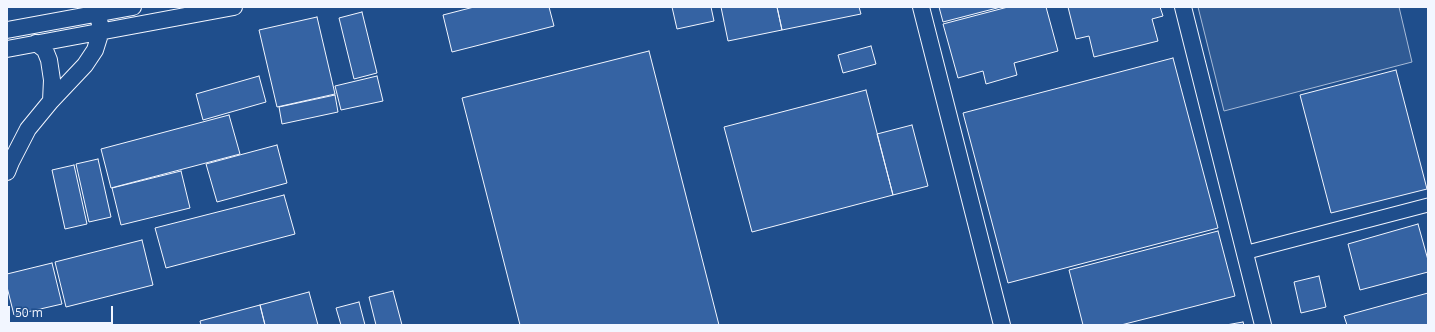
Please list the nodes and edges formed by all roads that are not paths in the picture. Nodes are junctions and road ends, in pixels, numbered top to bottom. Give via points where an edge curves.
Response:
1 (133, 7) edge
2 (234, 7) edge
3 (921, 7) edge
4 (1183, 7) edge
5 (98, 13) junction
6 (7, 30) edge
7 (102, 31) junction
8 (36, 43) junction
9 (7, 49) edge
10 (51, 101) junction
11 (7, 172) edge
12 (1428, 205) edge
13 (1244, 253) junction
14 (1002, 325) edge
15 (1263, 325) edge

1 - 5 street
2 - 7 street
3 - 14 street
4 - 13 street
5 - 6 street
5 - 7 street
7 - 8 street
7 - 10 street via 95,50 85,65
8 - 9 street
8 - 10 street via 45,50 50,60
10 - 11 street via 28,130
12 - 13 street
13 - 15 street

